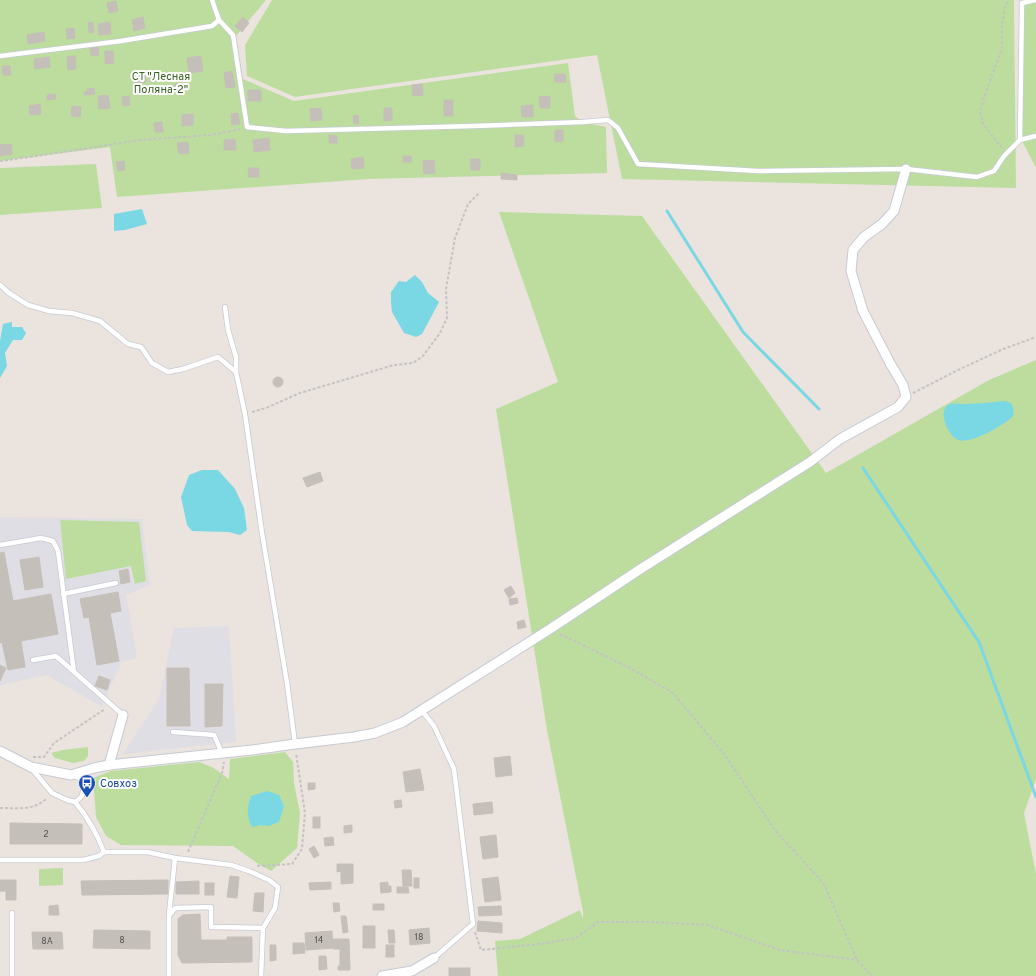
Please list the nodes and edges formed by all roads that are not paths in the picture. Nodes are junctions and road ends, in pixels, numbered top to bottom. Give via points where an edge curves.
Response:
1 (212, 0) edge
2 (1036, 0) edge
3 (220, 20) junction
4 (0, 56) edge
5 (1036, 136) edge
6 (1020, 140) junction
7 (906, 170) junction
8 (0, 285) edge
9 (225, 307) dead end
10 (236, 372) junction
11 (0, 545) edge
12 (116, 583) dead end
13 (63, 594) junction
14 (32, 660) dead end
15 (74, 672) junction
16 (422, 711) junction
17 (123, 715) joint
18 (173, 732) dead end
19 (295, 744) junction
20 (0, 751) edge
21 (224, 753) junction
22 (28, 765) junction
23 (109, 765) junction
24 (71, 775) junction
25 (75, 802) junction
26 (104, 852) junction
27 (176, 858) junction
28 (0, 860) edge
29 (12, 913) dead end
30 (169, 916) junction
31 (263, 928) junction
32 (434, 958) joint
33 (12, 976) edge
34 (169, 976) edge
35 (261, 976) edge
36 (387, 976) edge

1 - 3 lane
2 - 6 lane via 1022,3
3 - 4 lane via 212,26
3 - 7 lane via 233,35 247,128 310,131 608,120 618,128 638,164 758,171
5 - 6 lane
6 - 7 lane via 994,171 977,177
7 - 16 street via 894,211 864,237 854,250 851,271 863,310 903,385 906,397 898,407 840,439 810,462
8 - 10 lane via 28,304 100,321 128,344 141,347 152,363 168,372 218,357
9 - 10 lane via 228,330 236,357
10 - 19 lane via 288,683
11 - 13 lane via 41,538 53,541 58,551
12 - 13 lane
13 - 15 lane
14 - 15 lane via 56,656
15 - 17 lane
16 - 19 street via 375,733
16 - 32 lane via 434,726 454,769 473,924
17 - 23 street
18 - 21 lane via 214,734
19 - 21 street
20 - 22 street
21 - 23 street
22 - 24 street
22 - 25 lane via 52,793
23 - 24 street
24 - 25 lane via 83,780 84,786 82,796
25 - 26 lane via 82,810
26 - 27 lane via 147,852
26 - 28 lane via 84,860
27 - 30 lane
27 - 31 lane via 231,865 278,886 275,908
29 - 33 lane
30 - 31 lane via 174,908 211,907 211,927
30 - 34 lane
31 - 35 lane
32 - 36 street via 412,972

